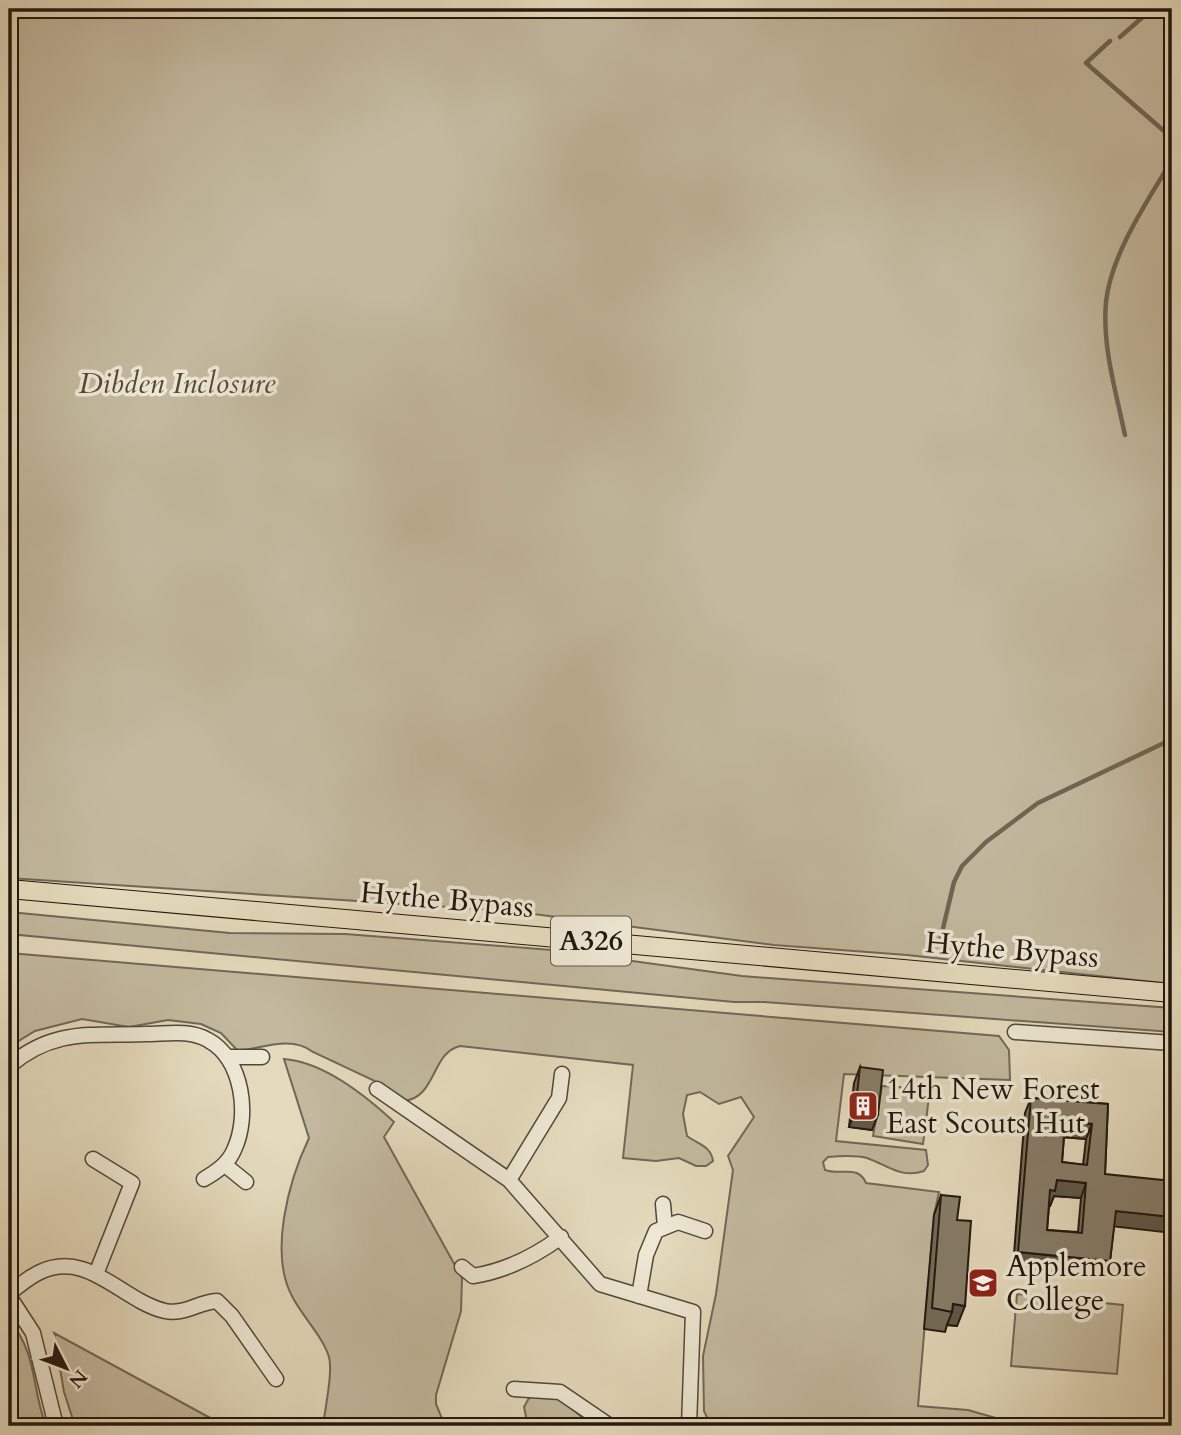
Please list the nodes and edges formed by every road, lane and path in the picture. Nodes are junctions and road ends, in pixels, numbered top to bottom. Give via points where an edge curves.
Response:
1 (9, 889) edge
2 (1172, 993) edge
3 (1015, 1032) dead end
4 (1172, 1042) edge
5 (229, 1057) junction
6 (261, 1057) dead end
7 (9, 1066) edge
8 (562, 1074) dead end
9 (377, 1089) dead end
10 (93, 1158) dead end
11 (225, 1165) junction
12 (204, 1179) dead end
13 (509, 1180) junction
14 (246, 1182) dead end
15 (663, 1204) dead end
16 (665, 1227) junction
17 (705, 1231) dead end
18 (561, 1237) junction
19 (462, 1267) dead end
20 (96, 1274) junction
21 (9, 1295) edge
22 (639, 1296) junction
23 (276, 1379) dead end
24 (513, 1389) dead end
25 (56, 1426) edge
26 (610, 1426) edge
27 (690, 1426) edge

1 - 2 main road, Hythe Bypass / A326
3 - 4 street
5 - 6 street
5 - 7 street via 197,1034 100,1032 39,1045
5 - 11 street via 239,1088 241,1124 234,1152
8 - 13 street via 559,1098
9 - 13 street
10 - 20 street via 134,1178
11 - 12 street
11 - 14 street
13 - 18 street
15 - 16 street
16 - 17 street via 678,1222
16 - 22 street via 656,1231 646,1255
18 - 19 street via 488,1274 473,1276
18 - 22 street via 600,1284
20 - 21 street via 71,1267 47,1269
20 - 23 street via 163,1310 182,1312 217,1301
21 - 25 street via 33,1333
22 - 27 street via 693,1312
24 - 26 street via 561,1392

